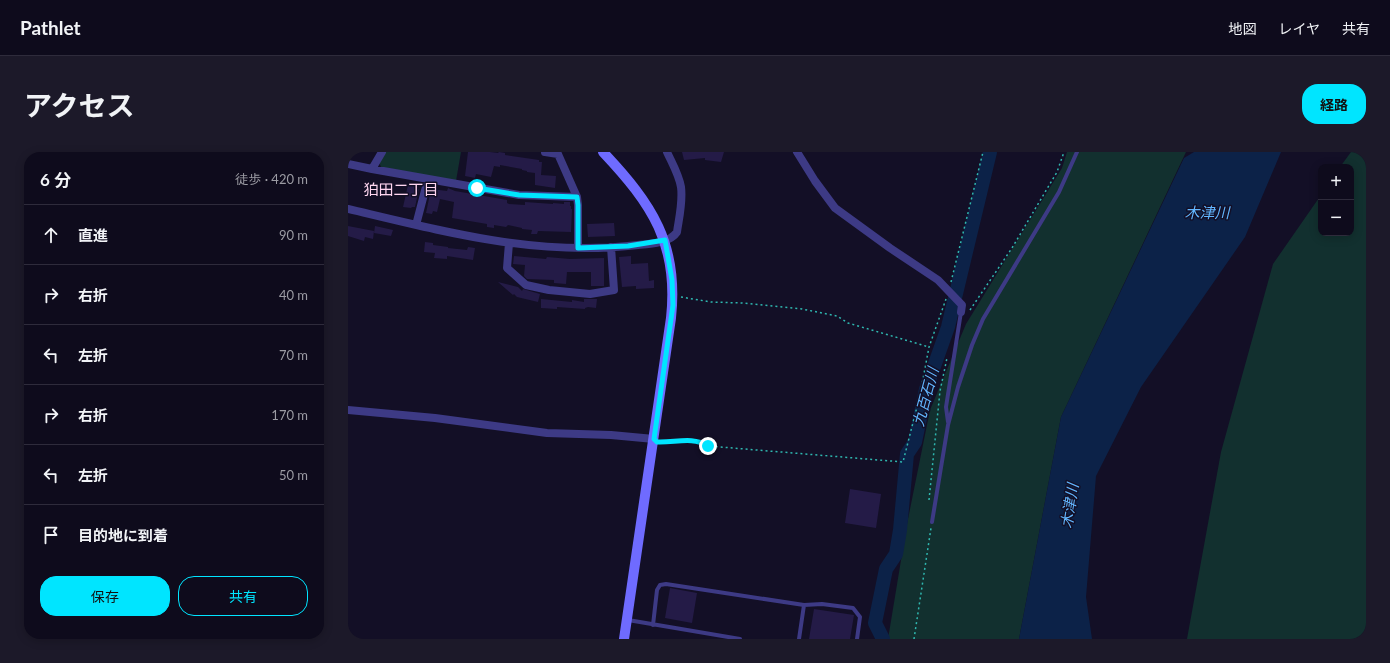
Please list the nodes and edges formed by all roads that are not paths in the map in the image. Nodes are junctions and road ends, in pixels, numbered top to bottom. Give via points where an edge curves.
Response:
1 (382, 152) edge
2 (545, 152) edge
3 (604, 152) edge
4 (667, 152) edge
5 (797, 152) edge
6 (1077, 152) edge
7 (348, 164) edge
8 (372, 169) junction
9 (428, 179) junction
10 (577, 197) junction
11 (348, 209) edge
12 (416, 225) junction
13 (665, 240) junction
14 (509, 243) junction
15 (611, 247) junction
16 (578, 248) junction
17 (962, 308) joint
18 (348, 410) edge
19 (948, 425) junction
20 (654, 439) junction
21 (932, 522) dead end
22 (804, 605) junction
23 (627, 620) junction
24 (653, 625) junction
25 (698, 633) junction
26 (624, 639) edge
27 (697, 639) edge
28 (740, 639) edge
29 (799, 639) edge
30 (857, 639) edge

1 - 8 street
2 - 10 street via 558,154
3 - 13 street via 638,191 651,210
4 - 13 street via 682,194 677,232
5 - 17 street via 836,208 938,280
6 - 19 lane via 1059,192 983,319 958,387
7 - 8 street
8 - 9 street
9 - 10 street via 519,195
9 - 12 street
10 - 16 street
11 - 12 street
12 - 14 street
13 - 15 street
13 - 20 street via 673,296
14 - 15 street via 507,268 526,285 590,294 614,290
14 - 16 street
15 - 16 street
17 - 19 lane via 946,407
18 - 20 street via 547,432
19 - 21 lane
20 - 23 street
22 - 24 lane via 666,584 660,585 657,590
22 - 29 lane
22 - 30 lane via 822,604 853,608 860,617
23 - 24 lane
23 - 26 street
24 - 25 lane
25 - 27 lane
25 - 28 lane

